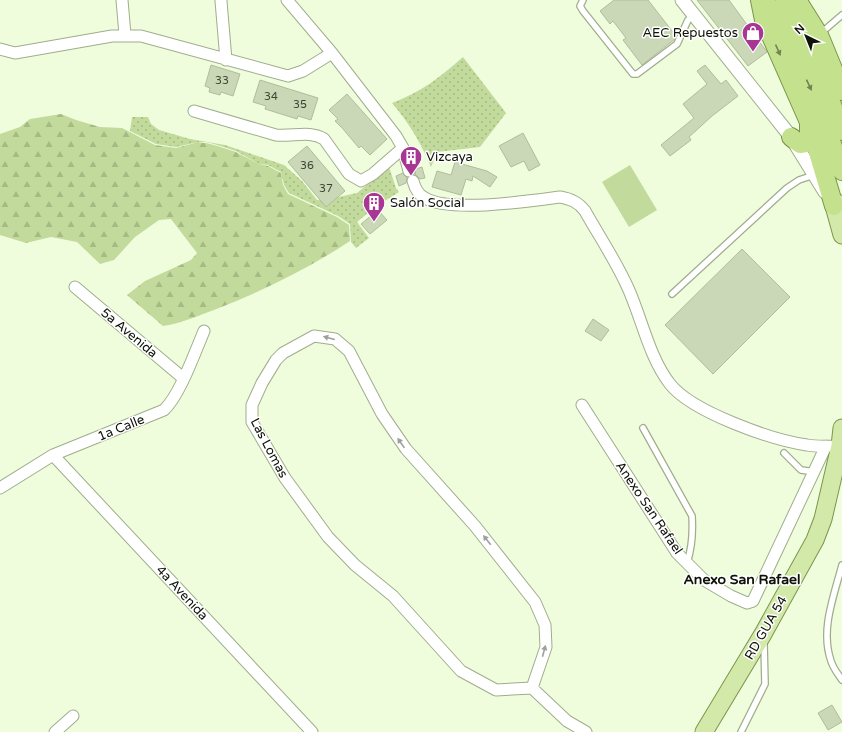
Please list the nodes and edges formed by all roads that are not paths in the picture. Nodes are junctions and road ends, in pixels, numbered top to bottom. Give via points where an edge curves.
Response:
1 (122, 0) edge
2 (287, 0) edge
3 (583, 0) edge
4 (682, 0) edge
5 (754, 0) edge
6 (760, 0) edge
7 (767, 0) edge
8 (785, 0) edge
9 (797, 0) edge
10 (221, 1) dead end
11 (842, 15) edge
12 (694, 16) junction
13 (764, 20) junction
14 (125, 35) junction
15 (819, 35) junction
16 (0, 49) edge
17 (332, 53) junction
18 (226, 60) junction
19 (840, 79) edge
20 (194, 111) dead end
21 (809, 122) junction
22 (842, 131) edge
23 (791, 137) junction
24 (403, 148) junction
25 (842, 171) edge
26 (814, 175) junction
27 (838, 205) edge
28 (842, 235) edge
29 (75, 287) dead end
30 (672, 294) dead end
31 (204, 331) dead end
32 (183, 378) junction
33 (582, 405) dead end
34 (643, 428) dead end
35 (842, 428) edge
36 (833, 446) junction
37 (784, 453) dead end
38 (53, 455) junction
39 (815, 472) junction
40 (0, 488) edge
41 (687, 564) junction
42 (842, 565) edge
43 (763, 634) junction
44 (842, 680) edge
45 (532, 688) junction
46 (73, 716) dead end
47 (55, 732) edge
48 (312, 732) edge
49 (586, 732) edge
50 (704, 732) edge
51 (741, 732) edge

1 - 14 street
2 - 17 street
3 - 12 lane via 580,6 583,12 633,74 637,74 677,44 688,20
4 - 12 street
5 - 13 highway
6 - 13 highway
7 -> 25 highway via 817,104
8 - 22 highway via 819,71
9 - 15 highway
10 - 18 street
11 - 15 lane
12 - 23 street
13 -> 21 highway
14 - 16 street via 46,46 29,52 15,53
14 - 18 street via 154,38
15 - 19 highway
17 - 18 street via 303,72 288,76
17 - 24 street
20 - 24 street via 276,135 320,136 349,174 361,181
21 - 23 highway via 809,137 806,143 800,144
21 - 27 highway
23 - 26 street
24 - 36 street via 411,176 421,196 431,201 445,204 492,204 569,198 576,202 585,211 624,278 654,354 674,388 686,400 744,426 795,443
26 - 27 street
26 - 30 lane via 786,188
27 - 28 main road
29 - 32 street, 5a Avenida
31 - 32 street, 1a Calle
32 - 38 street, 1a Calle via 164,410
33 - 41 street, Anexo San Rafael via 677,553
34 - 41 lane via 692,516 692,540
35 - 36 main road, RD GUA 54
36 - 39 street
36 - 43 main road, RD GUA 54 via 820,526
37 - 39 lane via 801,470
38 - 40 street, 1a Calle
38 - 48 street, 4a Avenida
39 - 41 street, Anexo San Rafael via 753,601 747,604 731,596 704,580
42 - 44 lane via 828,621 826,644 831,663
43 - 50 main road, RD GUA 54
43 - 51 lane via 765,684
45 -> 45 street, Las Lomas via 546,647 545,625 534,602 476,526 406,449 382,414 349,351 335,339 314,336 283,353 262,383 252,405 252,422 285,478 328,537 355,565 393,596 461,671 496,690
45 - 49 street via 567,721
46 - 47 street

